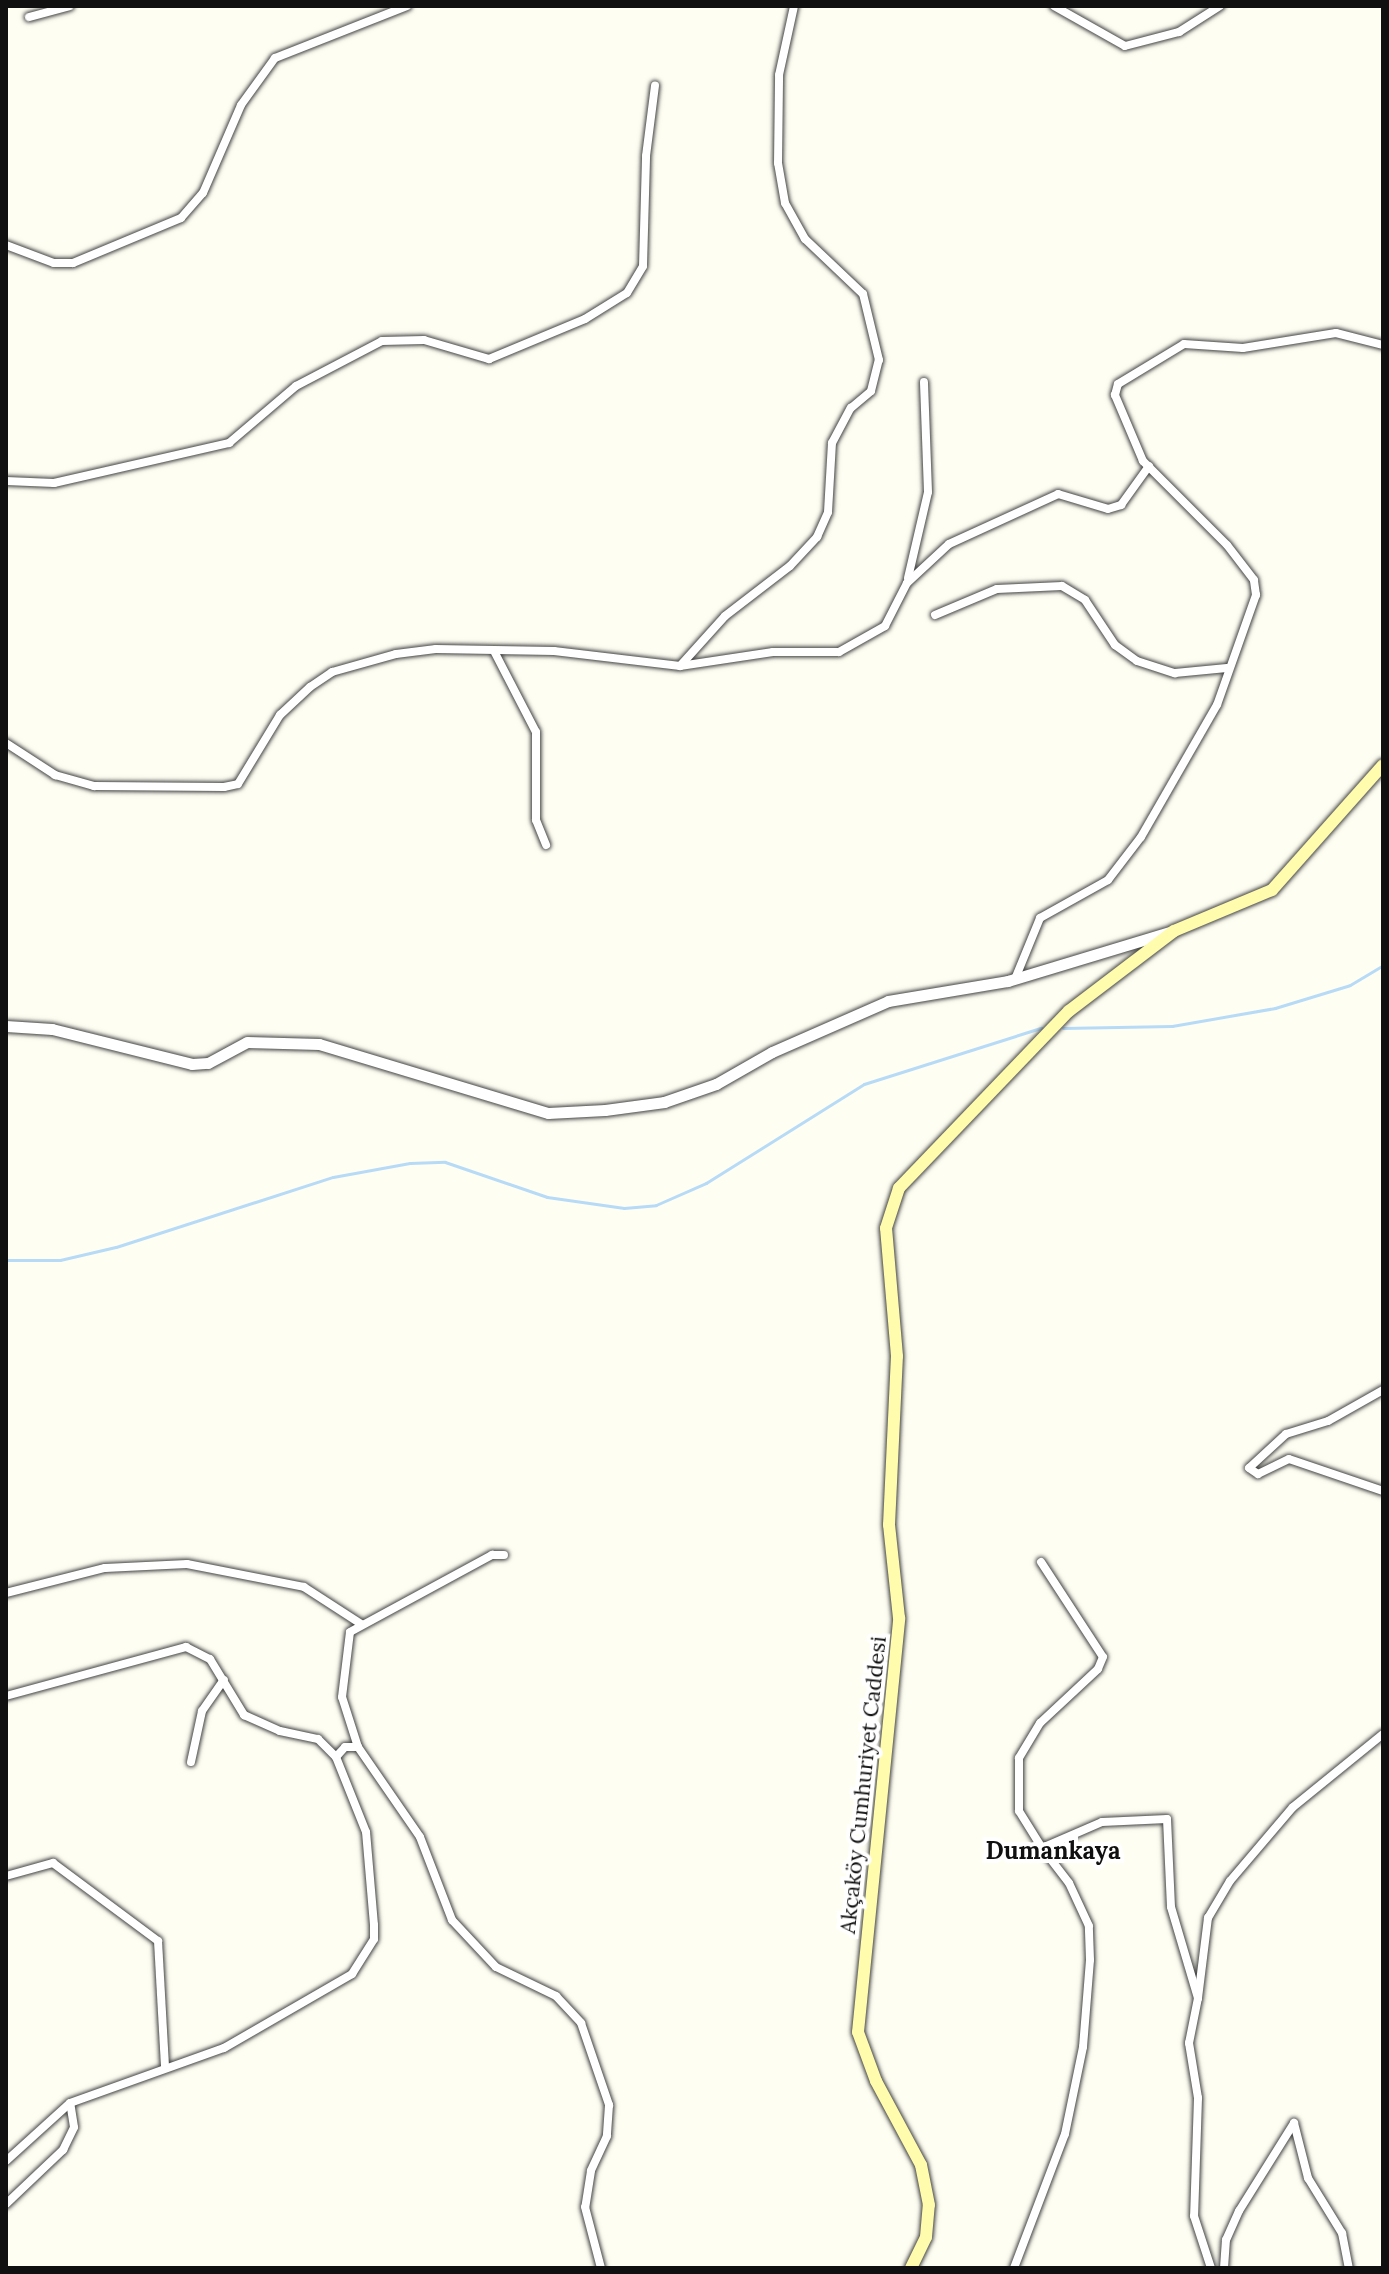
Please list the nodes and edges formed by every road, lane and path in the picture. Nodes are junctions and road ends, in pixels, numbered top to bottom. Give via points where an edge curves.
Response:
1 (70, 6) edge
2 (407, 6) edge
3 (794, 6) edge
4 (1054, 6) edge
5 (1220, 6) edge
6 (29, 17) dead end
7 (655, 86) dead end
8 (6, 245) edge
9 (1383, 345) edge
10 (924, 382) dead end
11 (1149, 466) junction
12 (6, 481) edge
13 (907, 583) junction
14 (935, 615) dead end
15 (494, 651) junction
16 (680, 666) junction
17 (1227, 668) junction
18 (6, 743) edge
19 (1383, 765) edge
20 (546, 845) dead end
21 (1174, 931) junction
22 (1015, 979) junction
23 (6, 1026) edge
24 (1383, 1390) edge
25 (1383, 1491) edge
26 (504, 1555) dead end
27 (1041, 1562) dead end
28 (6, 1593) edge
29 (361, 1624) junction
30 (224, 1680) junction
31 (6, 1696) edge
32 (1383, 1734) edge
33 (358, 1747) junction
34 (336, 1757) junction
35 (191, 1762) dead end
36 (1042, 1848) junction
37 (6, 1876) edge
38 (1198, 1998) junction
39 (165, 2067) junction
40 (70, 2103) junction
41 (6, 2161) edge
42 (6, 2204) edge
43 (601, 2268) edge
44 (911, 2268) edge
45 (1014, 2268) edge
46 (1211, 2268) edge
47 (1224, 2268) edge
48 (1349, 2268) edge

1 - 6 street
2 - 8 street via 275,58 241,105 203,193 181,218 73,263 54,263
3 - 16 street via 779,75 778,163 785,203 805,239 863,294 879,360 871,391 851,408 832,443 828,512 817,537 790,566 725,616
4 - 5 street via 1125,46 1179,32
7 - 12 street via 641,273 627,293 574,327 489,359 424,340 382,341 296,386 229,443 54,483
9 - 11 street via 1336,333 1243,348 1184,344 1118,384 1115,395 1125,422
10 - 13 street via 928,492
11 - 13 street via 1121,505 1108,509 1058,494 1033,502 949,544
11 - 17 street via 1254,580 1256,595
13 - 16 street via 885,626 852,648
14 - 17 street via 997,589 1062,586 1085,600 1115,645 1137,661 1175,673
15 - 16 street
15 - 18 street via 423,650 332,672 280,715 238,784 94,786 55,775
15 - 20 street via 536,732 536,820
17 - 22 street via 1217,705 1126,862 1108,880 1040,918
19 - 21 main road, Akçaköy Cumhuriyet Caddesi via 1272,890
21 - 22 street
21 - 44 main road, Akçaköy Cumhuriyet Caddesi via 1069,1011 957,1125 899,1188 886,1228 897,1356 889,1525 899,1618 858,2032 876,2081 921,2165 928,2216
22 - 23 street via 888,1001 772,1052 716,1084 664,1102 562,1112 319,1044 247,1042 208,1063 192,1064 52,1029
24 - 25 street via 1328,1421 1286,1434 1249,1468 1258,1474 1289,1459
26 - 29 street via 492,1555
27 - 36 street via 1103,1657 1040,1723 1019,1758 1019,1811
28 - 29 street via 105,1568 187,1564 304,1587
29 - 33 street via 346,1644 342,1697
30 - 31 street via 199,1651 173,1648
30 - 34 street via 255,1722 318,1739
30 - 35 street via 202,1711
32 - 38 street via 1293,1807 1230,1881 1208,1918
33 - 34 street via 345,1747
33 - 43 street via 420,1837 452,1920 496,1967 556,1996 581,2023 609,2105 607,2136 591,2171 585,2207
34 - 39 street via 366,1832 374,1939 352,1974 330,1991 224,2048
36 - 38 street via 1102,1822 1167,1819 1171,1907
36 - 45 street via 1069,1883 1089,1926 1090,1960 1083,2047 1065,2134
37 - 39 street via 53,1863 158,1941
38 - 46 street via 1189,2043 1198,2098 1194,2216
39 - 40 street
40 - 41 street
40 - 42 street via 74,2127 63,2150
47 - 48 street via 1226,2240 1239,2211 1294,2123 1308,2178 1342,2233

